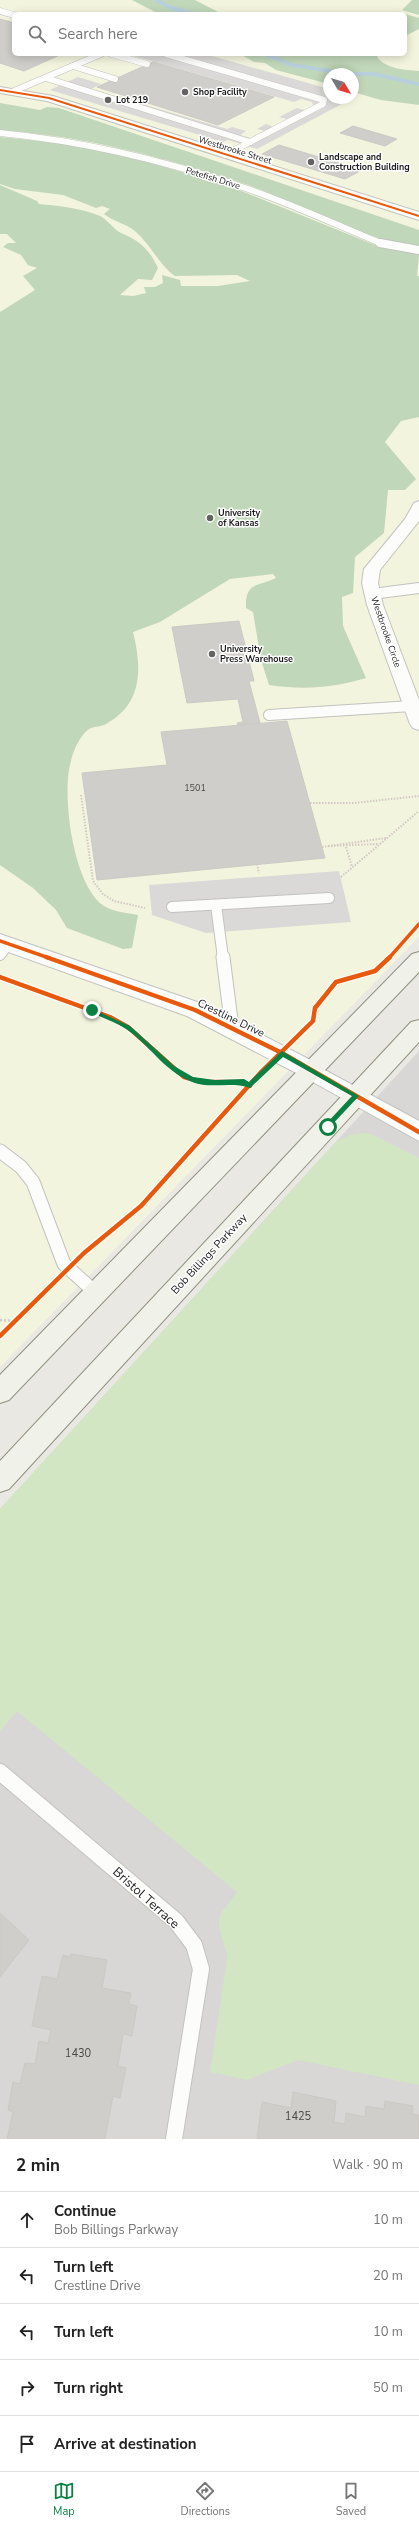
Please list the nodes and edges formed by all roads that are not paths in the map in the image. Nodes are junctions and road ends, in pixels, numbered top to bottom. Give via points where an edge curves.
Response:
1 (0, 11) edge
2 (12, 14) edge
3 (97, 56) edge
4 (118, 56) edge
5 (173, 56) edge
6 (147, 64) dead end
7 (73, 66) junction
8 (46, 78) junction
9 (114, 79) dead end
10 (0, 90) edge
11 (14, 91) junction
12 (0, 133) edge
13 (250, 142) junction
14 (225, 155) junction
15 (419, 216) edge
16 (419, 250) edge
17 (419, 506) edge
18 (419, 588) edge
19 (372, 594) junction
20 (412, 706) junction
21 (269, 715) dead end
22 (419, 724) edge
23 (329, 898) dead end
24 (216, 905) junction
25 (172, 907) dead end
26 (3, 947) edge
27 (419, 958) edge
28 (232, 1028) junction
29 (419, 1028) edge
30 (310, 1070) junction
31 (356, 1096) junction
32 (419, 1132) edge
33 (0, 1151) edge
34 (96, 1293) junction
35 (0, 1392) edge
36 (0, 1480) edge
37 (0, 1772) edge
38 (174, 2139) edge

1 - 2 lane
3 - 7 lane
4 - 6 lane
5 - 13 lane via 324,100 323,104
7 - 8 lane
7 - 9 lane
8 - 11 lane
8 - 13 lane
10 - 11 street, Westbrooke Street
11 - 14 street, Westbrooke Street via 49,98
12 - 16 lane, Petefish Drive via 59,139 141,156 243,187 386,245
13 - 14 lane
14 - 15 street, Westbrooke Street
17 - 19 street, Westbrooke Circle via 412,520 372,569
18 - 19 lane
19 - 20 street, Westbrooke Circle
20 - 21 lane
20 - 22 street, Westbrooke Circle
23 - 24 lane
24 - 25 lane
24 - 28 lane
26 - 28 street, Crestline Drive via 195,1010
27 - 30 main road
28 - 30 street, Crestline Drive
29 - 31 main road, Bob Billings Parkway
30 - 31 street, Crestline Drive
30 - 34 main road
31 - 32 street, Crestline Drive
31 - 36 main road, Bob Billings Parkway
33 - 34 lane via 21,1167 33,1182 64,1264
34 - 35 main road
37 - 38 lane, Bristol Terrace via 176,1921 194,1945 201,1969

